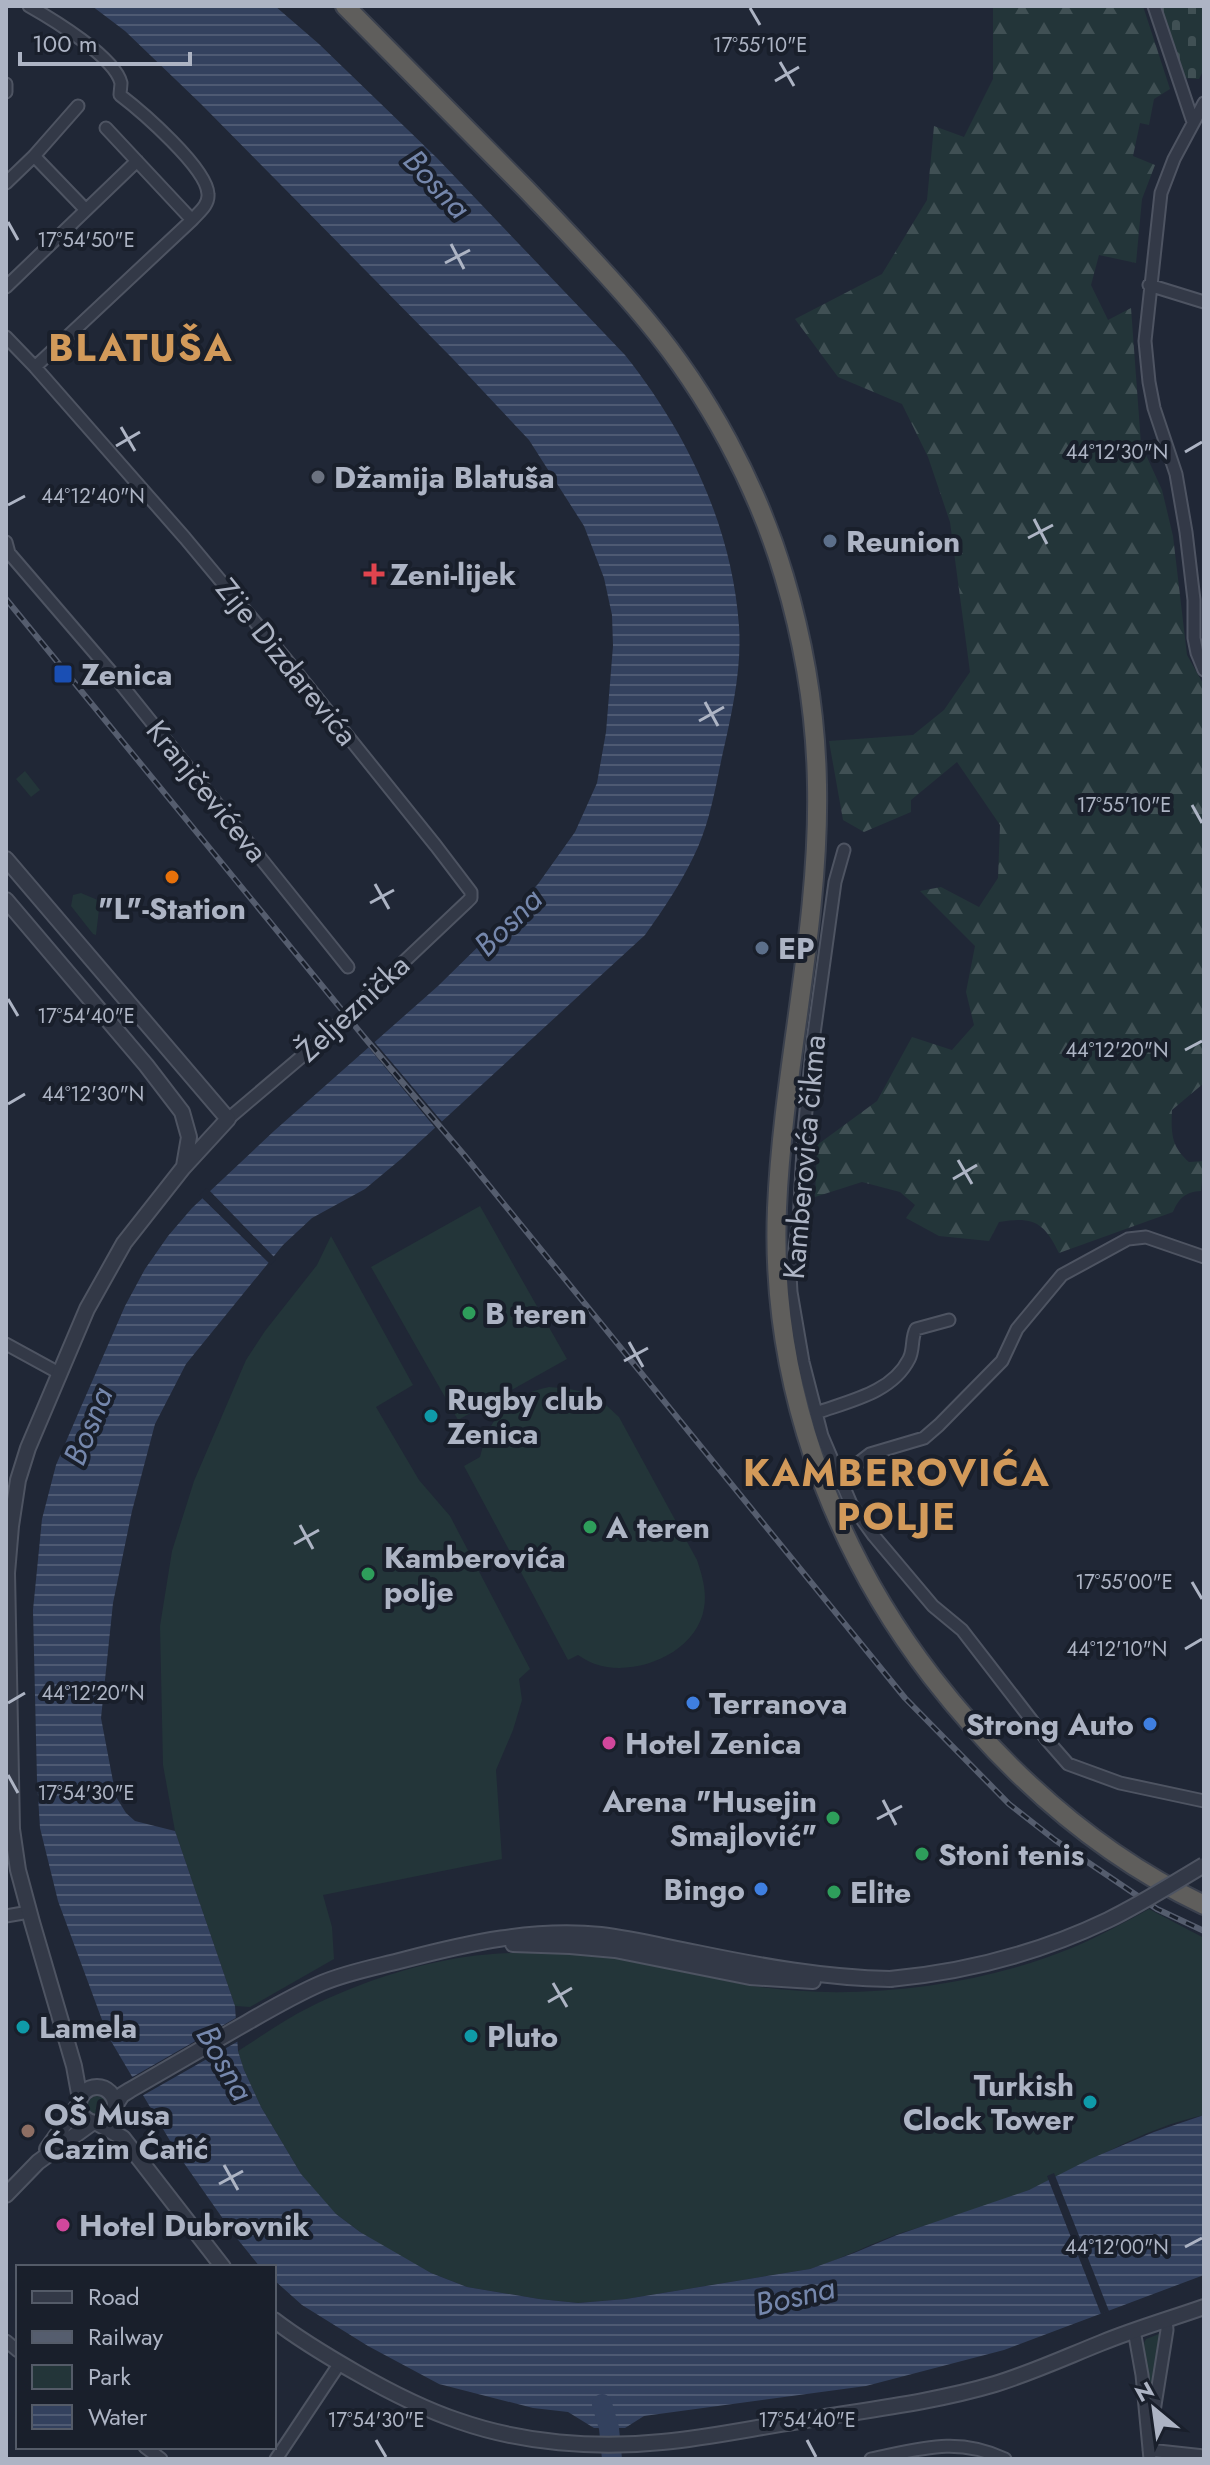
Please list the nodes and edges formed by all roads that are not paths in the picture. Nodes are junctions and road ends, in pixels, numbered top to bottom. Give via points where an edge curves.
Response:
1 (29, 6) edge
2 (345, 6) edge
3 (1154, 6) edge
4 (6, 84) edge
5 (6, 92) edge
6 (1204, 103) edge
7 (78, 106) dead end
8 (1193, 122) junction
9 (106, 128) dead end
10 (34, 156) junction
11 (137, 161) junction
12 (6, 183) edge
13 (86, 210) junction
14 (192, 220) junction
15 (1149, 285) junction
16 (6, 287) edge
17 (1204, 302) edge
18 (6, 337) edge
19 (35, 367) junction
20 (6, 542) edge
21 (1204, 670) edge
22 (844, 850) dead end
23 (6, 859) edge
24 (471, 892) joint
25 (6, 900) edge
26 (348, 967) dead end
27 (182, 1112) junction
28 (223, 1124) junction
29 (183, 1168) junction
30 (1204, 1257) edge
31 (949, 1320) dead end
32 (6, 1344) edge
33 (59, 1373) junction
34 (816, 1413) junction
35 (840, 1477) junction
36 (1204, 1801) edge
37 (1204, 1865) edge
38 (1204, 1905) edge
39 (29, 1912) junction
40 (6, 1916) edge
41 (70, 2048) junction
42 (110, 2099) junction
43 (79, 2102) junction
44 (95, 2123) junction
45 (38, 2162) junction
46 (143, 2162) junction
47 (6, 2195) edge
48 (221, 2265) edge
49 (1204, 2307) edge
50 (1166, 2319) junction
51 (276, 2322) edge
52 (1134, 2330) junction
53 (340, 2363) junction
54 (1149, 2450) edge
55 (1204, 2456) edge
56 (282, 2457) edge
57 (871, 2459) edge
58 (1005, 2459) edge

1 - 14 street via 102,58 121,84 120,95 195,166 209,197
2 - 38 highway via 650,324 727,440 783,573 803,651 817,788 811,906 788,1074 776,1236 798,1406 835,1516 903,1638 995,1751 1094,1839
3 - 8 street
4 - 5 street
6 - 8 street
7 - 10 street
8 - 15 street via 1161,193
9 - 11 street
10 - 12 street
10 - 13 street
11 - 13 street
11 - 14 street
13 - 16 street
14 - 19 street
15 - 17 street
15 - 21 street via 1149,382 1176,474 1194,600 1194,638
18 - 19 street
19 - 24 street, Zije Dizdarevića via 285,658
20 - 26 street, Kranjčevićeva via 9,553
22 - 34 street, Kamberovića čikma via 813,1041 790,1275
23 - 28 street
24 - 28 street, Željeznička via 467,902 320,1041
25 - 27 street
27 - 28 street via 204,1130
27 - 29 street via 189,1137
28 - 29 street
29 - 33 street via 124,1243
30 - 35 street via 1146,1237 1128,1239 1062,1275 1017,1329 1002,1361 932,1432 870,1454
31 - 34 street via 916,1329 911,1357 883,1388
32 - 33 street
33 - 39 street via 18,1480 7,1573 12,1829
34 - 35 street, Kamberovića čikma
35 - 36 street, Kamberovića čikma via 874,1536 933,1606 962,1630 1068,1764 1120,1783
37 - 42 street, bridge via 1110,1919 1037,1949 954,1972 890,1979 810,1973 586,1934 519,1936 469,1945 353,1972 298,1995
39 - 40 street
39 - 41 street
41 - 42 street
41 - 43 street
42 - 43 street via 87,2090
42 - 44 street via 107,2120
42 - 46 street
43 - 44 street via 84,2118
43 - 45 street
44 - 45 street
44 - 46 street via 123,2138
45 - 47 street
46 - 48 street
49 - 50 street
50 - 52 street
50 - 54 street
51 - 53 street
52 - 53 street via 1040,2369 954,2394 711,2435 625,2444 513,2435 457,2421
52 - 54 street
53 - 56 street
54 - 55 street
57 - 58 street via 939,2445 969,2446

